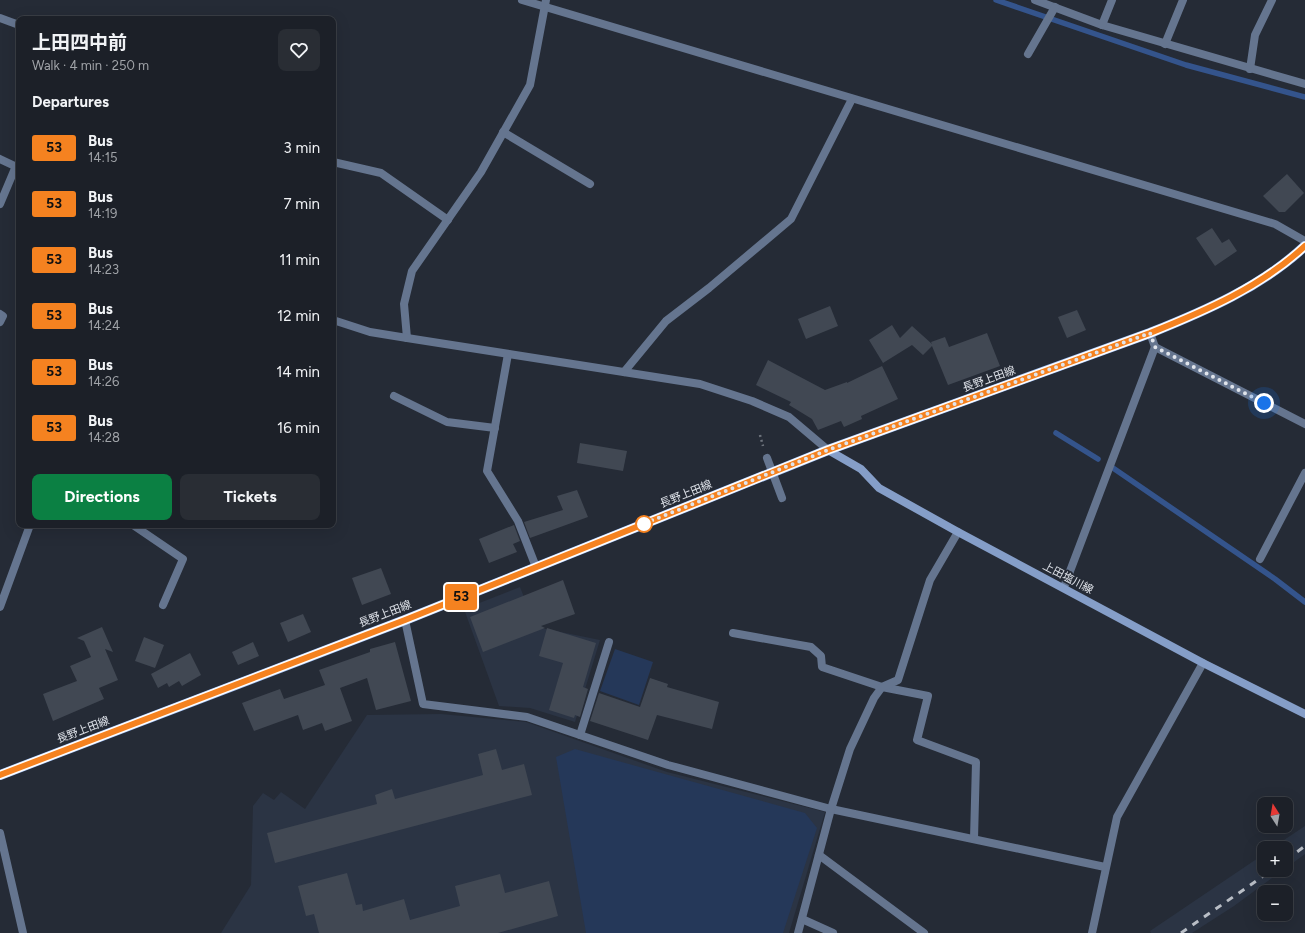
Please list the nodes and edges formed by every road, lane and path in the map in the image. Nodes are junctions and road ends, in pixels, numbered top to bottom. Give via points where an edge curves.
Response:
1 (522, 0) edge
2 (1035, 0) edge
3 (1112, 0) edge
4 (1183, 0) edge
5 (1272, 0) edge
6 (546, 3) edge
7 (1055, 7) junction
8 (0, 18) edge
9 (16, 23) edge
10 (1102, 25) junction
11 (1165, 44) junction
12 (1028, 54) dead end
13 (1250, 70) junction
14 (1305, 84) edge
15 (852, 99) junction
16 (503, 132) junction
17 (0, 159) edge
18 (336, 163) edge
19 (16, 167) edge
20 (16, 169) edge
21 (590, 184) dead end
22 (0, 204) edge
23 (448, 220) junction
24 (1305, 241) edge
25 (1305, 246) edge
26 (0, 314) edge
27 (336, 321) edge
28 (0, 322) edge
29 (1150, 333) junction
30 (407, 338) junction
31 (1155, 347) junction
32 (508, 354) junction
33 (624, 372) junction
34 (394, 396) dead end
35 (1305, 424) edge
36 (495, 428) junction
37 (828, 450) junction
38 (767, 458) dead end
39 (1305, 473) edge
40 (782, 498) dead end
41 (29, 528) edge
42 (137, 528) edge
43 (958, 532) junction
44 (1260, 559) dead end
45 (536, 567) junction
46 (1064, 587) junction
47 (0, 605) edge
48 (163, 606) dead end
49 (405, 620) junction
50 (734, 632) dead end
51 (609, 642) dead end
52 (1203, 663) junction
53 (882, 687) junction
54 (1304, 711) edge
55 (580, 735) junction
56 (0, 775) edge
57 (831, 809) junction
58 (0, 833) edge
59 (974, 839) junction
60 (819, 855) junction
61 (1105, 866) junction
62 (802, 919) junction
63 (23, 933) edge
64 (798, 933) edge
65 (833, 933) edge
66 (924, 933) edge
67 (1092, 933) edge

1 - 6 street
2 - 7 street
3 - 10 street
4 - 11 street
5 - 13 street via 1255,36
6 - 15 street
6 - 16 street via 530,85
7 - 10 street
7 - 12 street
8 - 9 street
10 - 11 street
11 - 13 street
13 - 14 street
15 - 24 street via 1275,224
15 - 33 street via 791,219 666,321
16 - 21 street
16 - 23 street via 481,172
17 - 19 street
18 - 23 street via 381,173
20 - 22 street
23 - 30 street via 412,271 404,304
25 - 29 main road, 長野上田線 via 1257,283
26 - 28 street
27 - 30 street via 370,332
29 - 31 street
29 - 37 main road, 長野上田線
30 - 32 street
31 - 35 street
31 - 46 street
32 - 33 street
32 - 36 street
33 - 37 street via 700,384 752,401 789,417
34 - 36 street via 447,422
36 - 45 street via 487,471 518,521
37 - 43 main road, 上田塩川線 via 861,469 880,488
37 - 45 main road, 長野上田線
38 - 40 street
39 - 44 street
41 - 47 street
42 - 48 street via 183,559
43 - 46 main road, 上田塩川線
43 - 53 street via 930,580 898,680
45 - 49 main road, 長野上田線
46 - 52 main road, 上田塩川線
49 - 55 street via 423,704 527,716
49 - 56 main road, 長野上田線
50 - 53 street via 811,647 821,656 822,667
51 - 55 street
52 - 54 main road, 上田塩川線
52 - 61 street via 1117,817
53 - 57 street via 874,698 850,749
53 - 59 street via 928,696 917,740 976,762
55 - 57 street via 668,765
57 - 59 street
57 - 60 street
58 - 63 street
59 - 61 street
60 - 62 street
60 - 66 street
61 - 67 street
62 - 64 street
62 - 65 street

